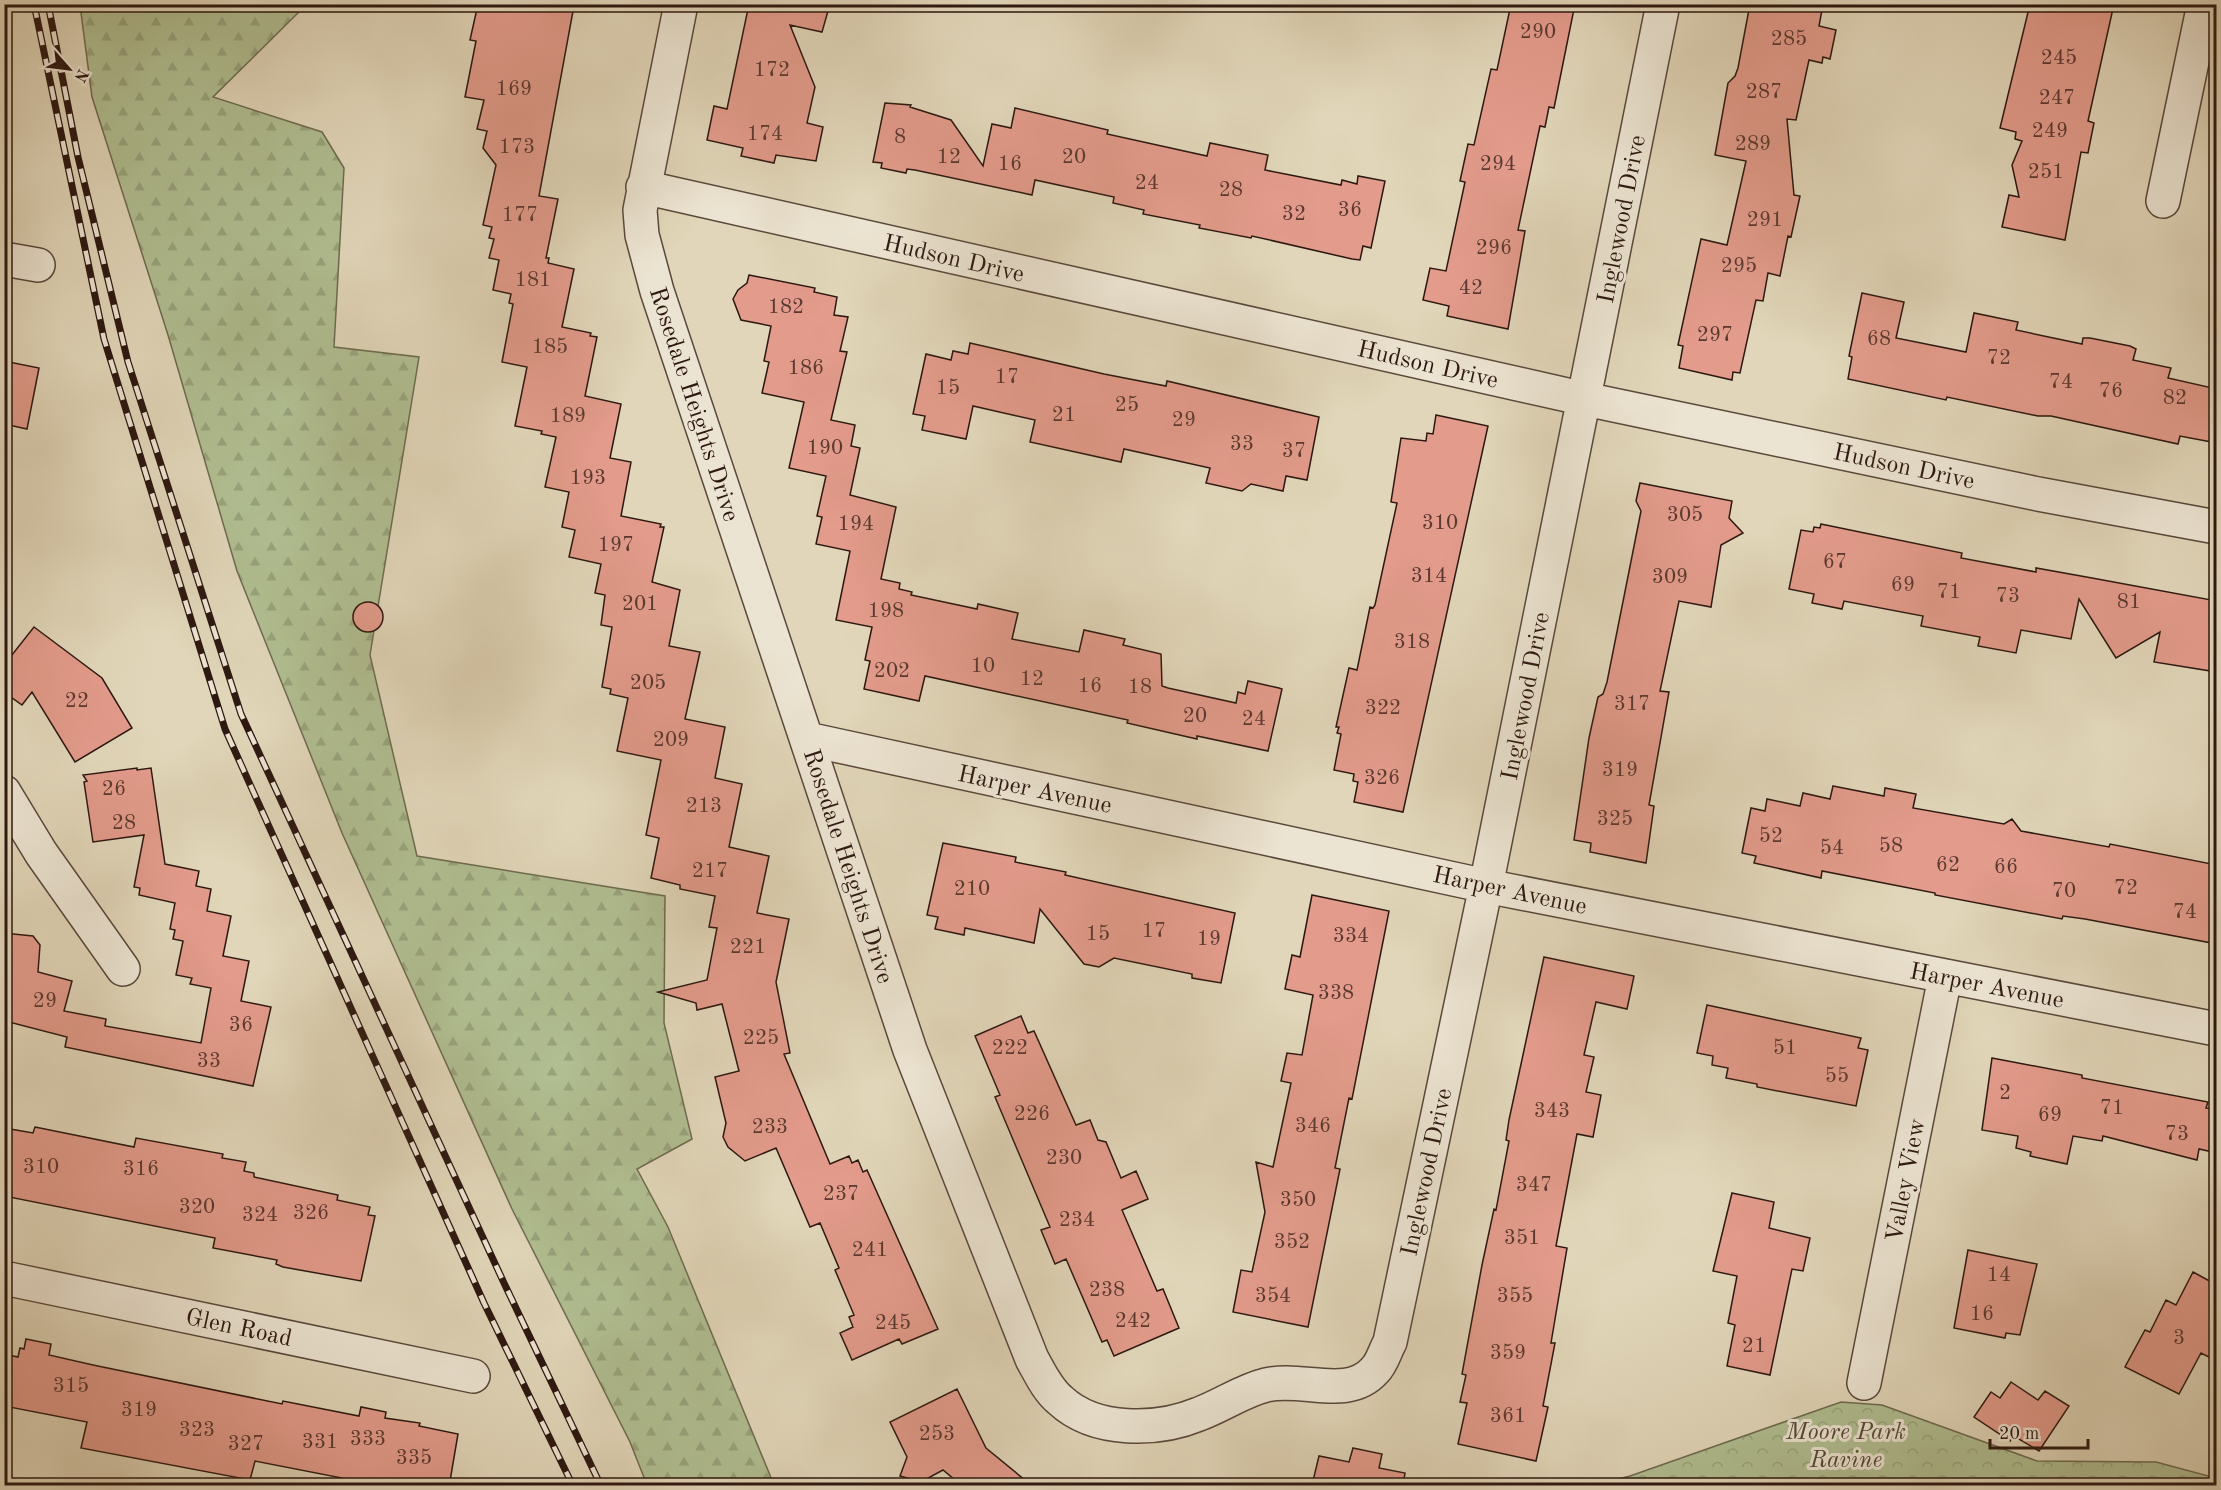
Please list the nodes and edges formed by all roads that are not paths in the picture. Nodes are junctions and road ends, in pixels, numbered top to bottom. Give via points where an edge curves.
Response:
1 (681, 4) edge
2 (1663, 4) edge
3 (2204, 4) edge
4 (643, 187) junction
5 (2163, 201) dead end
6 (4, 259) edge
7 (38, 265) dead end
8 (1585, 399) junction
9 (2217, 527) edge
10 (807, 739) junction
11 (4, 792) edge
12 (1486, 886) junction
13 (123, 969) dead end
14 (1945, 977) junction
15 (2217, 1029) edge
16 (4, 1278) edge
17 (473, 1376) dead end
18 (1366, 1379) joint
19 (1864, 1383) dead end

1 - 4 street, Rosedale Heights Drive
2 - 8 street, Inglewood Drive
3 - 5 street
4 - 8 street, Hudson Drive
4 - 10 street, Rosedale Heights Drive via 642,235 657,291
6 - 7 street
8 - 9 street, Hudson Drive via 2038,494
8 - 12 street, Inglewood Drive
10 - 12 street, Harper Avenue
10 - 18 street, Rosedale Heights Drive via 910,1050 1032,1359 1060,1401 1094,1420 1141,1425 1199,1414 1270,1384 1344,1387
11 - 13 street via 41,853
12 - 14 street, Harper Avenue
12 - 18 street, Inglewood Drive via 1390,1342 1377,1369
14 - 15 street, Harper Avenue
14 - 19 street, Valley View
16 - 17 street, Glen Road

